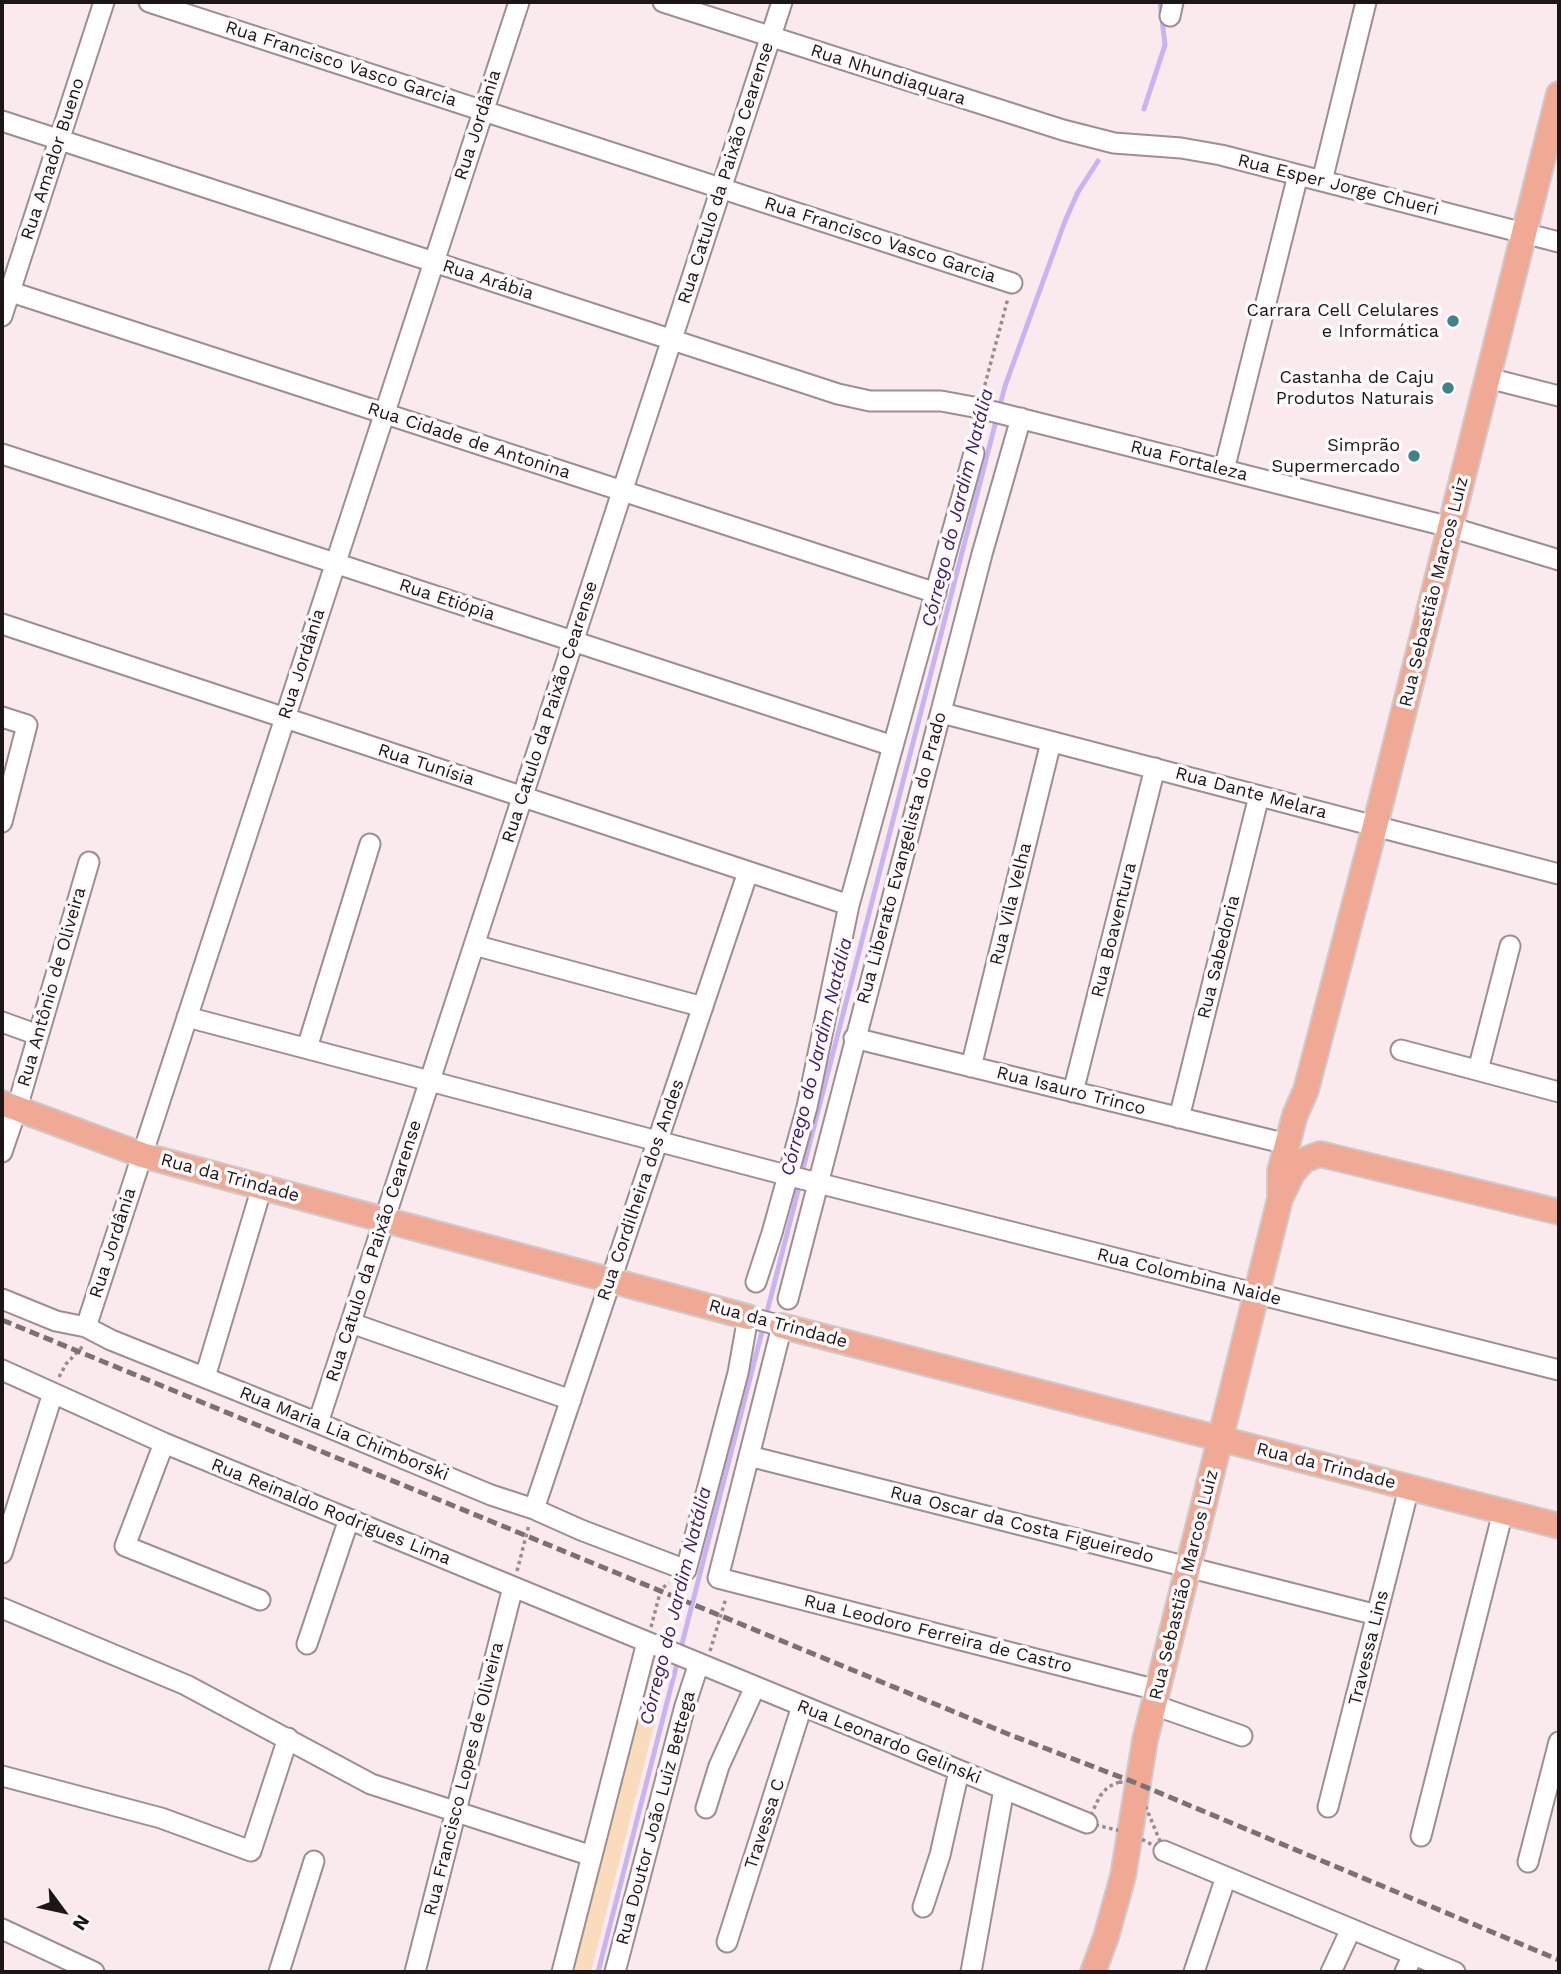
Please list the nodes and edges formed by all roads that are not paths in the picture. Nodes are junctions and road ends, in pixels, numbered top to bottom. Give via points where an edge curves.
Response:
1 (104, 2) edge
2 (149, 2) edge
3 (519, 2) edge
4 (663, 2) edge
5 (782, 2) edge
6 (1366, 2) edge
7 (771, 37) junction
8 (1559, 94) edge
9 (483, 111) junction
10 (2, 121) edge
11 (59, 140) junction
12 (1114, 143) joint
13 (1298, 175) junction
14 (1322, 181) junction
15 (721, 189) junction
16 (1524, 233) junction
17 (1559, 242) edge
18 (434, 262) junction
19 (1012, 284) road end
20 (6, 290) edge
21 (2, 316) edge
22 (672, 340) junction
23 (1488, 378) junction
24 (1559, 396) edge
25 (979, 408) joint
26 (384, 414) junction
27 (1021, 418) junction
28 (974, 453) dead end
29 (2, 454) edge
30 (1224, 470) junction
31 (622, 491) junction
32 (1450, 527) junction
33 (1559, 560) edge
34 (335, 564) junction
35 (936, 593) junction
36 (2, 624) edge
37 (573, 642) junction
38 (942, 713) junction
39 (2, 717) edge
40 (285, 718) junction
41 (1051, 741) junction
42 (893, 746) junction
43 (1155, 768) junction
44 (1259, 796) junction
45 (522, 797) junction
46 (2, 822) edge
47 (1375, 826) junction
48 (370, 844) dead end
49 (89, 862) dead end
50 (748, 872) junction
51 (1559, 874) edge
52 (849, 905) junction
53 (474, 945) junction
54 (1510, 946) dead end
55 (703, 1007) junction
56 (187, 1017) junction
57 (2, 1022) edge
58 (38, 1035) junction
59 (855, 1038) junction
60 (307, 1048) junction
61 (1401, 1050) dead end
62 (971, 1067) junction
63 (1478, 1070) junction
64 (429, 1081) junction
65 (1306, 1090) junction
66 (1073, 1092) junction
67 (1559, 1092) edge
68 (9, 1105) edge
69 (1180, 1118) junction
70 (658, 1141) junction
71 (1287, 1144) junction
72 (2, 1152) edge
73 (1320, 1154) junction
74 (142, 1155) junction
75 (786, 1175) junction
76 (818, 1183) junction
77 (262, 1187) junction
78 (1280, 1199) junction
79 (1559, 1212) edge
80 (384, 1219) junction
81 (611, 1279) junction
82 (756, 1282) dead end
83 (1257, 1294) junction
84 (2, 1299) edge
85 (788, 1299) dead end
86 (748, 1317) junction
87 (351, 1323) junction
88 (782, 1326) junction
89 (86, 1327) junction
90 (2, 1370) edge
91 (1559, 1370) edge
92 (205, 1377) junction
93 (53, 1392) junction
94 (571, 1400) junction
95 (318, 1423) junction
96 (1221, 1439) junction
97 (164, 1443) junction
98 (749, 1456) junction
99 (1409, 1488) junction
100 (534, 1509) junction
101 (1503, 1512) junction
102 (349, 1519) junction
103 (1559, 1526) edge
104 (2, 1553) edge
105 (1188, 1567) junction
106 (513, 1587) junction
107 (260, 1600) dead end
108 (2, 1608) edge
109 (1377, 1615) junction
110 (307, 1644) dead end
111 (655, 1645) junction
112 (698, 1663) junction
113 (755, 1686) junction
114 (1156, 1698) junction
115 (802, 1706) junction
116 (1242, 1735) dead end
117 (288, 1738) junction
118 (1559, 1742) edge
119 (959, 1770) junction
120 (2, 1776) edge
121 (1004, 1789) junction
122 (1328, 1807) dead end
123 (706, 1808) dead end
124 (456, 1812) junction
125 (1087, 1823) road end
126 (1421, 1836) dead end
127 (1164, 1851) dead end
128 (592, 1856) junction
129 (314, 1861) dead end
130 (1528, 1862) dead end
131 (1226, 1877) junction
132 (923, 1907) dead end
133 (2, 1929) edge
134 (1351, 1929) junction
135 (727, 1942) dead end
136 (1409, 1963) edge
137 (94, 1972) edge
138 (279, 1972) edge
139 (415, 1972) edge
140 (562, 1972) edge
141 (615, 1972) edge
142 (971, 1972) edge
143 (1093, 1972) edge
144 (1194, 1972) edge
145 (1331, 1972) edge
146 (1455, 1972) edge

1 - 11 street, Rua Amador Bueno
2 - 9 street, Rua Francisco Vasco Garcia
3 - 9 street, Rua Jordânia
4 - 7 street, Rua Nhundiaquara
5 - 7 street, Rua Catulo da Paixão Cearense
6 - 14 street
7 - 12 street, Rua Nhundiaquara
7 - 15 street, Rua Catulo da Paixão Cearense
8 - 16 main road, Rua Sebastião Marcos Luiz
9 - 15 street, Rua Francisco Vasco Garcia
9 - 18 street, Rua Jordânia
10 - 11 street, Rua Arábia
11 - 18 street, Rua Arábia
11 - 20 street, Rua Amador Bueno
12 - 13 street, Rua Esper Jorge Chueri via 1200,150
13 - 14 street, Rua Esper Jorge Chueri
13 - 30 street
14 - 16 street, Rua Esper Jorge Chueri
15 - 19 street, Rua Francisco Vasco Garcia
15 - 22 street, Rua Catulo da Paixão Cearense
16 - 17 street, Rua Esper Jorge Chueri
16 - 23 main road, Rua Sebastião Marcos Luiz
18 - 22 street, Rua Arábia
18 - 26 street, Rua Jordânia
20 - 21 street, Rua Amador Bueno
20 - 26 street, Rua Cidade de Antonina
22 - 25 street, Rua Arábia via 855,399 941,401
22 - 31 street, Rua Catulo da Paixão Cearense
23 - 24 street
23 - 32 main road, Rua Sebastião Marcos Luiz
25 - 27 street, Rua Fortaleza
26 - 31 street, Rua Cidade de Antonina
26 - 34 street, Rua Jordânia
27 - 30 street, Rua Fortaleza
27 - 38 street, Rua Liberato Evangelista do Prado
28 - 35 street
29 - 34 street, Rua Etiópia
30 - 32 street, Rua Fortaleza
31 - 35 street, Rua Cidade de Antonina
31 - 37 street, Rua Catulo da Paixão Cearense
32 - 33 street, Rua Fortaleza
32 - 47 main road, Rua Sebastião Marcos Luiz
34 - 37 street, Rua Etiópia
34 - 40 street, Rua Jordânia
35 - 42 street
36 - 40 street, Rua Tunísia
37 - 42 street, Rua Etiópia
37 - 45 street, Rua Catulo da Paixão Cearense
38 - 41 street, Rua Dante Melara
38 - 59 street, Rua Liberato Evangelista do Prado
39 - 46 street via 27,725
40 - 45 street, Rua Tunísia
40 - 56 street, Rua Jordânia
41 - 43 street, Rua Dante Melara
41 - 62 street, Rua Vila Velha
42 - 52 street
43 - 44 street, Rua Dante Melara
43 - 66 street, Rua Boaventura
44 - 47 street, Rua Dante Melara
44 - 69 street, Rua Sabedoria
45 - 50 street, Rua Tunísia
45 - 53 street, Rua Catulo da Paixão Cearense
47 - 51 street, Rua Dante Melara
47 - 65 main road, Rua Sebastião Marcos Luiz
48 - 60 street
49 - 58 street, Rua Antônio de Oliveira
50 - 52 street, Rua Tunísia
50 - 55 street, Rua Cordilheira dos Andes
52 - 75 street via 810,1092
53 - 55 street
53 - 64 street, Rua Catulo da Paixão Cearense
54 - 63 street
55 - 70 street, Rua Cordilheira dos Andes
56 - 60 street, Rua Colombina Naide
56 - 74 street, Rua Jordânia
57 - 58 street
58 - 68 street, Rua Antônio de Oliveira
59 - 62 street, Rua Isauro Trinco
59 - 76 street, Rua Liberato Evangelista do Prado
60 - 64 street, Rua Colombina Naide
61 - 63 street
62 - 66 street, Rua Isauro Trinco
63 - 67 street
64 - 70 street, Rua Colombina Naide
64 - 80 street, Rua Catulo da Paixão Cearense
65 - 71 main road, Rua Sebastião Marcos Luiz
65 - 73 main road, Rua Sebastião Marcos Luiz via 1307,1131
66 - 69 street, Rua Isauro Trinco
68 - 72 street, Rua Antônio de Oliveira
68 - 74 main road, Rua da Trindade
69 - 71 street, Rua Isauro Trinco
70 - 75 street, Rua Colombina Naide
70 - 81 street, Rua Cordilheira dos Andes
71 - 78 main road, Rua Sebastião Marcos Luiz
73 - 78 main road, Rua Sebastião Marcos Luiz via 1297,1167
73 - 79 main road
74 - 77 main road, Rua da Trindade
74 - 89 street, Rua Jordânia
75 - 76 street, Rua Colombina Naide
75 - 82 street
76 - 83 street, Rua Colombina Naide
76 - 85 street, Rua Liberato Evangelista do Prado
77 - 80 main road, Rua da Trindade
77 - 92 street
78 - 83 main road, Rua Sebastião Marcos Luiz
80 - 81 main road, Rua da Trindade
80 - 87 street, Rua Catulo da Paixão Cearense
81 - 86 main road, Rua da Trindade
81 - 94 street, Rua Cordilheira dos Andes
83 - 91 street, Rua Colombina Naide
83 - 96 main road, Rua Sebastião Marcos Luiz
84 - 89 street, Rua Maria Lia Chimborski via 55,1321
86 - 88 street, Rua da Trindade
86 - 100 street, Rua Maria Lia Chimborski via 738,1373 686,1570
87 - 94 street
87 - 95 street, Rua Catulo da Paixão Cearense
88 - 96 main road, Rua da Trindade
88 - 98 street
89 - 92 street, Rua Maria Lia Chimborski
90 - 93 street, Rua Reinaldo Rodrigues Lima
92 - 95 street, Rua Maria Lia Chimborski
93 - 97 street, Rua Reinaldo Rodrigues Lima
93 - 104 street
94 - 100 street, Rua Cordilheira dos Andes
95 - 100 street, Rua Maria Lia Chimborski via 491,1496
96 - 99 main road, Rua da Trindade
96 - 105 main road, Rua Sebastião Marcos Luiz
97 - 102 street, Rua Reinaldo Rodrigues Lima
97 - 107 street via 125,1546
98 - 105 street, Rua Oscar da Costa Figueiredo
98 - 114 street, Rua Leodoro Ferreira de Castro via 725,1580
99 - 101 main road, Rua da Trindade
99 - 109 street, Travessa Lins
101 - 103 main road, Rua da Trindade
101 - 126 street
102 - 106 street, Rua Reinaldo Rodrigues Lima
102 - 110 street
105 - 109 street, Rua Oscar da Costa Figueiredo
105 - 114 main road, Rua Sebastião Marcos Luiz
106 - 111 street, Rua Reinaldo Rodrigues Lima
106 - 124 street, Rua Francisco Lopes de Oliveira
108 - 117 street via 187,1685
109 - 122 street, Travessa Lins
111 - 112 street, Rua Reinaldo Rodrigues Lima
111 - 128 street
112 - 113 street, Rua Leonardo Gelinski
112 - 141 street, Rua Doutor João Luiz Bettega
113 - 115 street, Rua Leonardo Gelinski
113 - 123 street via 719,1766
114 - 116 street, Rua Leodoro Ferreira de Castro
114 - 143 main road, Rua Sebastião Marcos Luiz via 1136,1783 1123,1876
115 - 119 street, Rua Leonardo Gelinski
115 - 135 street, Travessa C
117 - 120 street via 251,1851 161,1818
117 - 124 street via 371,1784
118 - 130 street
119 - 121 street, Rua Leonardo Gelinski
119 - 132 street
121 - 125 street, Rua Leonardo Gelinski
121 - 142 street
124 - 128 street
124 - 139 street, Rua Francisco Lopes de Oliveira
127 - 131 street
128 - 140 street
129 - 138 street
131 - 134 street
131 - 144 street
133 - 137 street
134 - 136 street
134 - 145 street
136 - 146 street

